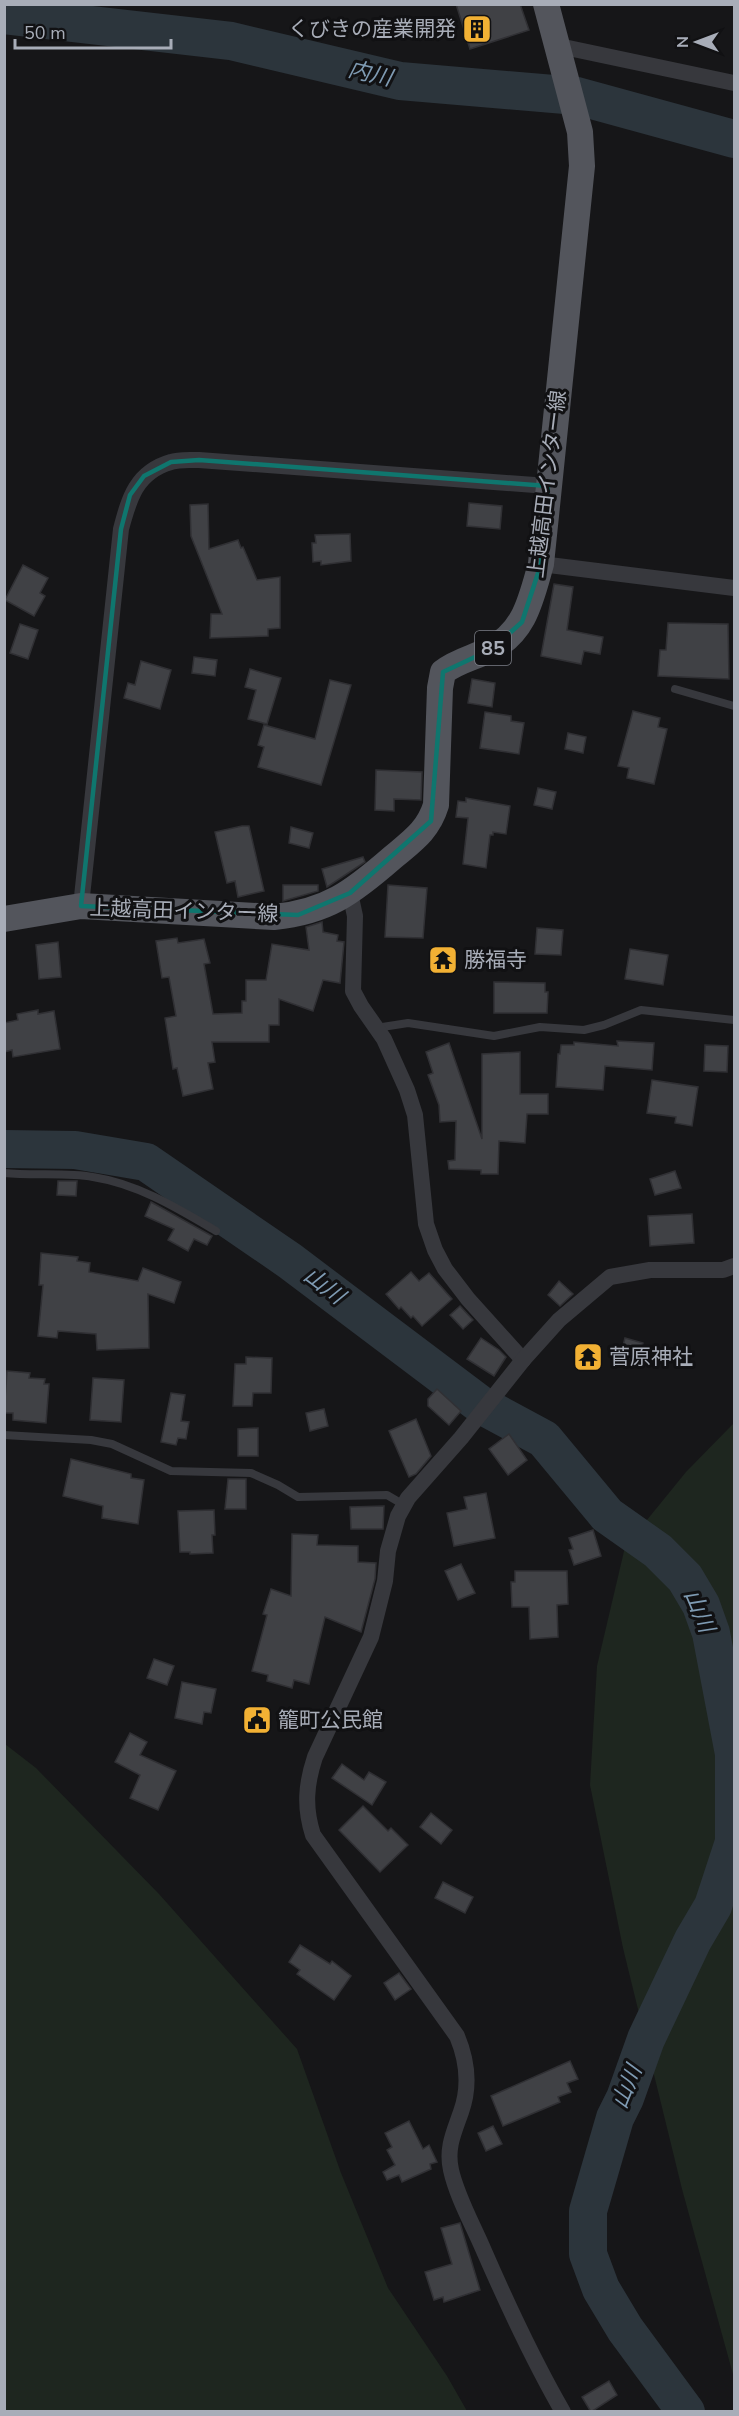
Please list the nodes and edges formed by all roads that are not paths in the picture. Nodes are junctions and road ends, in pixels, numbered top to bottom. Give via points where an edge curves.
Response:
1 (546, 4) edge
2 (559, 46) junction
3 (735, 83) edge
4 (548, 486) junction
5 (541, 564) junction
6 (735, 588) edge
7 (675, 689) dead end
8 (735, 706) edge
9 (350, 893) junction
10 (81, 906) junction
11 (4, 919) edge
12 (735, 1020) edge
13 (376, 1028) junction
14 (4, 1173) edge
15 (216, 1232) dead end
16 (735, 1266) edge
17 (523, 1360) junction
18 (4, 1435) edge
19 (404, 1505) junction
20 (563, 2412) edge

1 - 2 main road, 上越高田インター線 / 85
2 - 3 street
2 - 4 main road, 上越高田インター線 / 85 via 580,132 582,166
4 - 5 main road, 上越高田インター線 / 85
4 - 10 street via 199,460 171,462 144,476 130,495 121,530
5 - 6 street
5 - 9 main road, 上越高田インター線 / 85 via 522,622 511,635 492,649 443,672 436,805 431,821
7 - 8 lane
9 - 10 main road, 上越高田インター線 / 85 via 298,915 274,917
9 - 13 street via 355,916 353,991
10 - 11 main road, 上越高田インター線 / 85
12 - 13 lane via 641,1010 584,1030 540,1027 494,1036 408,1023
13 - 17 street via 395,1059 415,1115 426,1224 435,1250 462,1291
14 - 15 lane via 91,1176 128,1185 175,1206
16 - 17 street via 723,1270 650,1270 610,1277 559,1320
17 - 19 street
18 - 19 lane via 112,1444 171,1472 251,1473 298,1497 387,1495
19 - 20 street via 388,1551 371,1637 315,1757 306,1798 307,1817 325,1853 457,2036 467,2073 462,2111 449,2150 451,2170 513,2315

